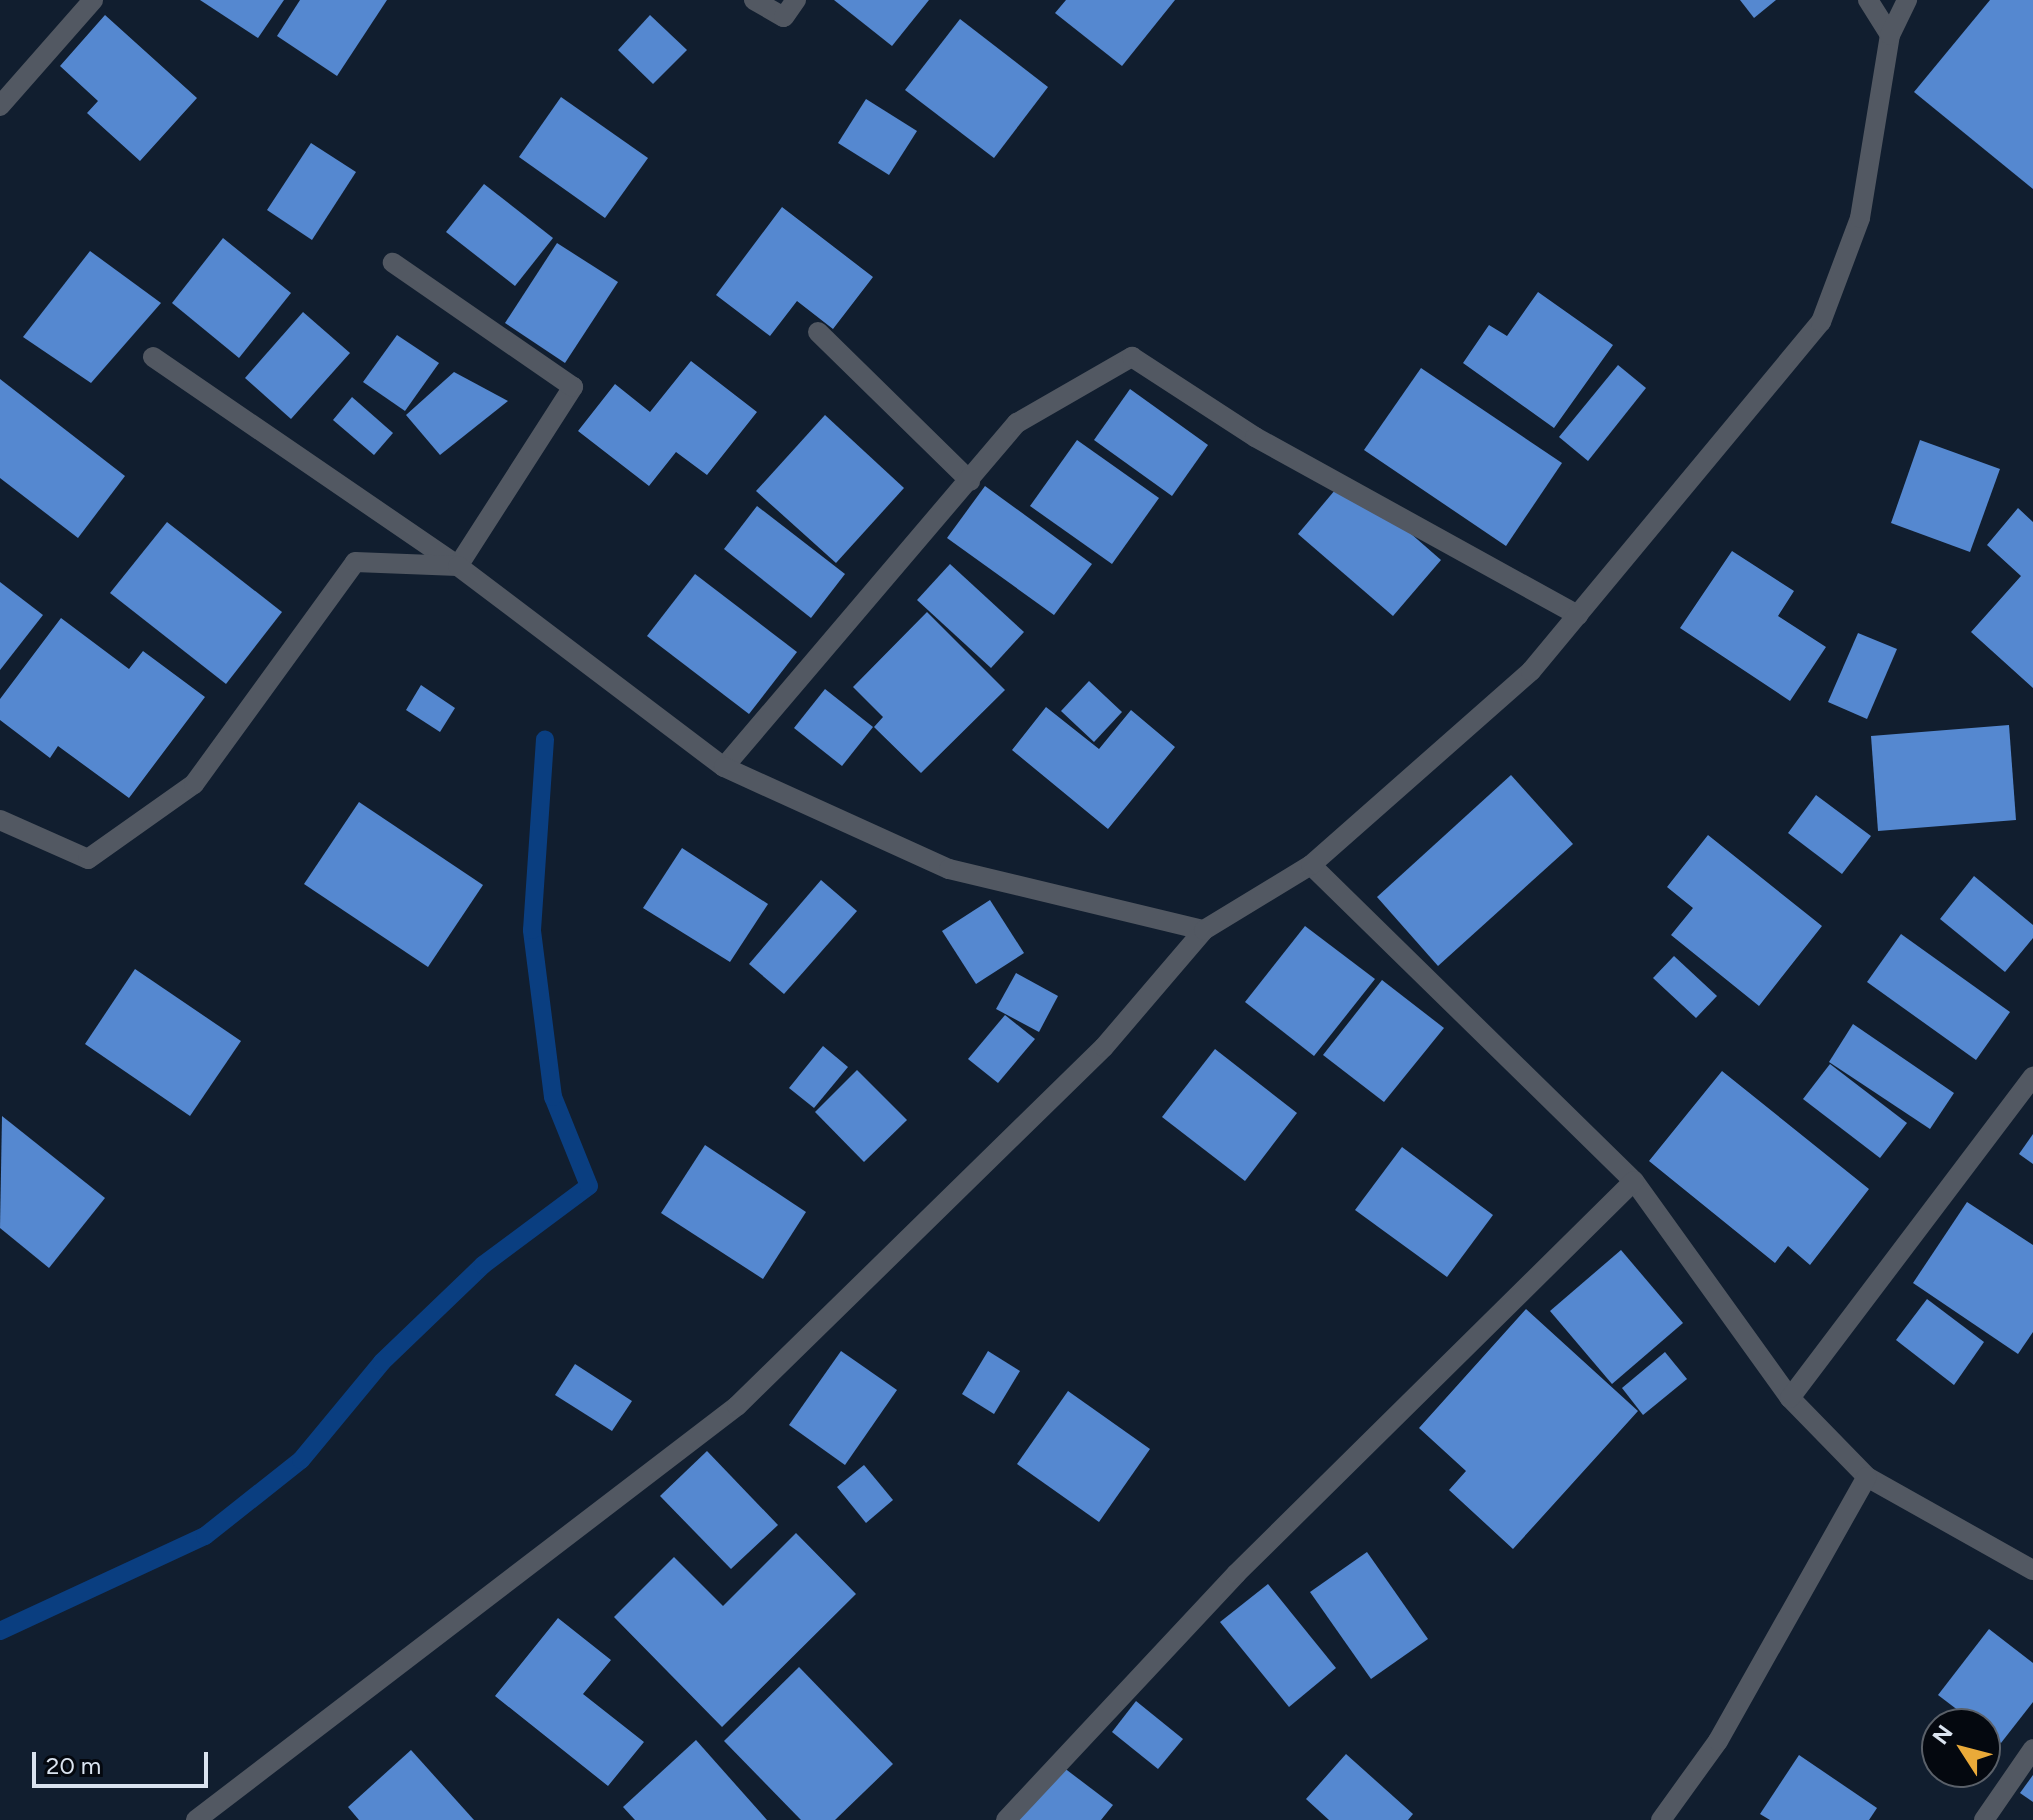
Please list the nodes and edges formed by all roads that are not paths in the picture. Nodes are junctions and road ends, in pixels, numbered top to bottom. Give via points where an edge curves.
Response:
1 (93, 0) edge
2 (754, 0) edge
3 (796, 0) edge
4 (1868, 0) edge
5 (1907, 0) edge
6 (1890, 35) junction
7 (0, 106) edge
8 (393, 263) dead end
9 (818, 332) dead end
10 (153, 357) dead end
11 (970, 481) junction
12 (458, 566) junction
13 (1578, 615) junction
14 (724, 767) junction
15 (0, 820) edge
16 (1311, 865) junction
17 (1204, 930) junction
18 (2033, 1077) edge
19 (1634, 1181) junction
20 (1790, 1398) junction
21 (1867, 1477) junction
22 (2033, 1570) edge
23 (2033, 1749) edge
24 (196, 1820) edge
25 (1006, 1820) edge
26 (1661, 1820) edge
27 (1984, 1820) edge

1 - 7 street
2 - 3 street via 784,17
4 - 6 street
5 - 6 street
6 - 13 street via 1860,218 1821,322
8 - 12 street via 573,387
9 - 11 street
10 - 12 street
11 - 13 street via 1017,423 1132,357 1255,437
11 - 14 street
12 - 14 street
12 - 15 street via 355,562 194,784 88,859
13 - 16 street via 1531,671
14 - 17 street via 949,869
16 - 17 street
16 - 19 street
17 - 24 street via 1104,1047 737,1406
18 - 20 street
19 - 20 street
19 - 25 street via 1236,1574
20 - 21 street
21 - 22 street
21 - 26 street via 1718,1741
23 - 27 street

